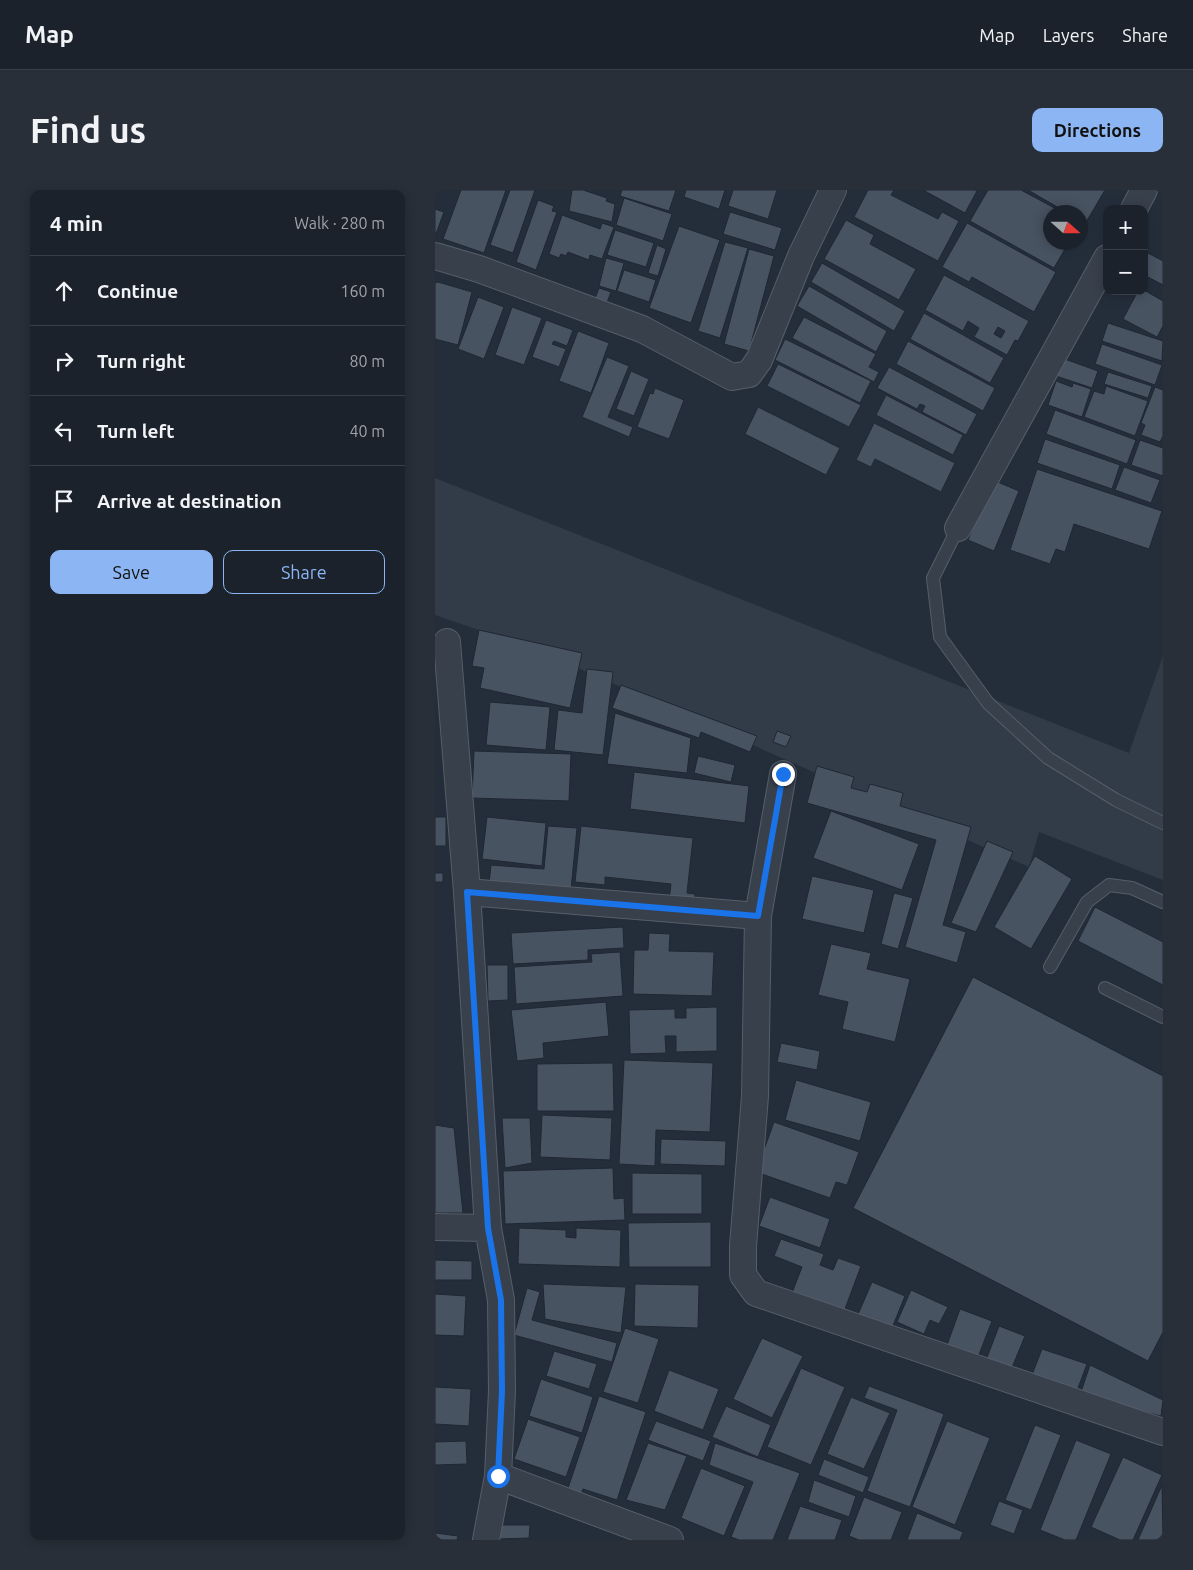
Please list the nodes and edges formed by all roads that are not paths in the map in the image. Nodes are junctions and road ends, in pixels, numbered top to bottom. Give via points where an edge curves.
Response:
1 (833, 190) edge
2 (1144, 190) edge
3 (1136, 205) edge
4 (435, 256) edge
5 (1103, 265) edge
6 (958, 528) joint
7 (447, 642) dead end
8 (783, 774) dead end
9 (1163, 823) edge
10 (467, 892) junction
11 (1163, 902) edge
12 (758, 916) junction
13 (1049, 967) dead end
14 (1105, 988) dead end
15 (1163, 1017) edge
16 (435, 1227) edge
17 (488, 1228) junction
18 (1163, 1432) edge
19 (498, 1476) junction
20 (486, 1540) edge
21 (670, 1540) edge

1 - 4 street via 801,256 759,360 749,374 732,376 641,329
2 - 3 street
5 - 6 street
6 - 9 lane via 933,578 940,637 988,703 1048,758 1117,800
7 - 10 street
8 - 12 street
10 - 12 street
10 - 17 street
11 - 13 lane via 1132,888 1109,885 1087,902
12 - 18 street via 755,1096 743,1266 743,1275 757,1293
14 - 15 lane
16 - 17 street
17 - 19 street via 501,1300 502,1391
19 - 20 street
19 - 21 street

